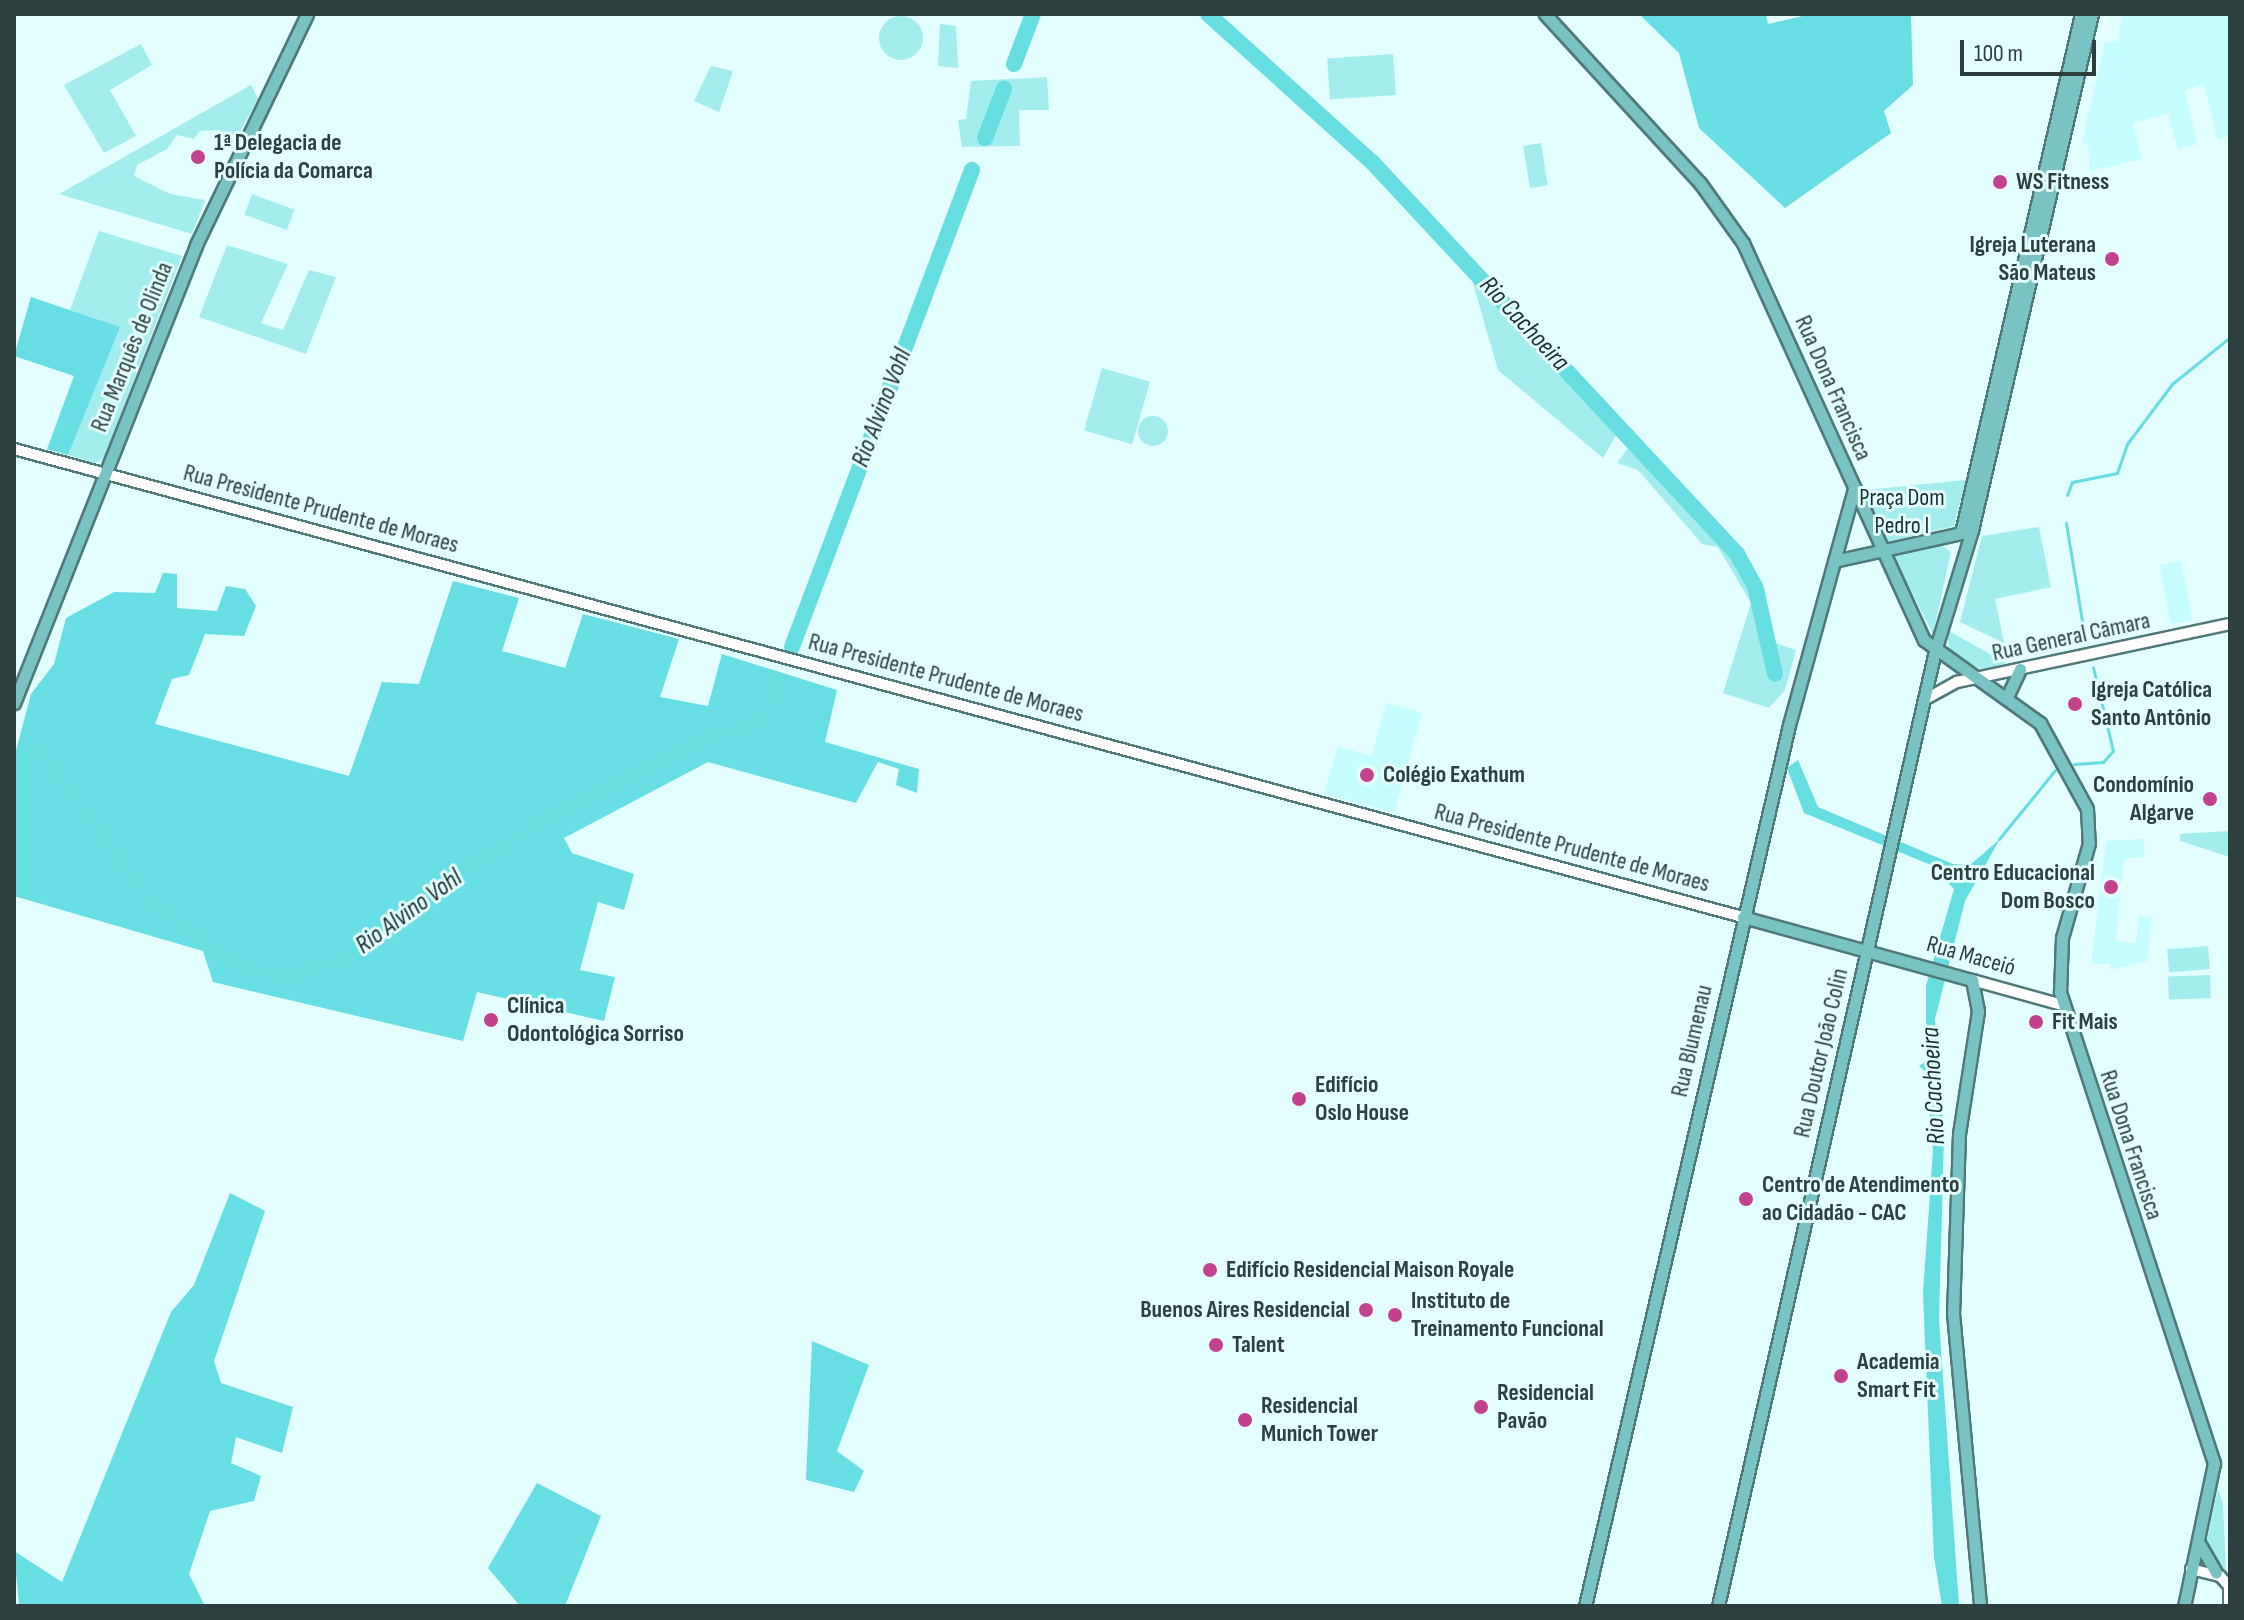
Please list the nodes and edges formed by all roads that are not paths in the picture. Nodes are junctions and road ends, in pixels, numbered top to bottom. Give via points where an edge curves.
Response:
1 (307, 14) edge
2 (1545, 14) edge
3 (2081, 14) edge
4 (2092, 14) edge
5 (14, 449) edge
6 (105, 473) junction
7 (1854, 488) junction
8 (1956, 534) junction
9 (1882, 550) junction
10 (1834, 561) junction
11 (1957, 562) junction
12 (2230, 624) edge
13 (1935, 651) junction
14 (2020, 669) junction
15 (1977, 678) junction
16 (2007, 697) junction
17 (1924, 700) junction
18 (14, 703) edge
19 (1743, 917) junction
20 (1867, 950) junction
21 (1972, 980) junction
22 (2062, 1005) junction
23 (2198, 1537) junction
24 (2191, 1569) junction
25 (2216, 1573) junction
26 (2229, 1586) edge
27 (1585, 1606) edge
28 (1718, 1606) edge
29 (1980, 1606) edge
30 (2184, 1606) edge
31 (2229, 1606) edge

1 - 6 main road, Rua Marquês de Olinda via 196,245
2 - 7 main road, Rua Dona Francisca via 1735,230
3 - 8 main road
4 - 11 main road, Rua Doutor João Colin via 1972,530
5 - 6 main road, Rua Presidente Prudente de Moraes
6 - 18 main road, Rua Marquês de Olinda
6 - 19 main road, Rua Presidente Prudente de Moraes
7 - 9 main road, Rua Dona Francisca
7 - 10 main road, Rua Blumenau
8 - 9 main road
8 - 11 main road
9 - 10 main road
9 - 13 main road, Rua Dona Francisca via 1915,626
10 - 19 main road, Rua Blumenau
11 - 13 main road, Rua Doutor João Colin
12 - 14 main road, Rua General Câmara
13 - 15 main road, Rua Dona Francisca
13 - 17 main road, Rua Doutor João Colin
14 - 15 main road, Rua General Câmara
14 - 16 main road via 2008,682
15 - 16 main road, Rua Dona Francisca
15 - 17 main road, Rua General Câmara
16 - 22 main road, Rua Dona Francisca via 2047,732 2090,819 2059,957
17 - 20 main road, Rua Doutor João Colin
19 - 20 main road, Rua Presidente Prudente de Moraes
19 - 27 main road, Rua Blumenau
20 - 21 main road, Rua Maceió
20 - 28 main road, Rua Doutor João Colin
21 - 22 main road, Rua Maceió
21 - 29 main road via 1978,1011 1959,1134 1953,1313
22 - 23 main road, Rua Dona Francisca via 2214,1463
23 - 24 main road
23 - 25 main road
24 - 25 main road
24 - 30 main road
25 - 26 main road
26 - 31 main road

